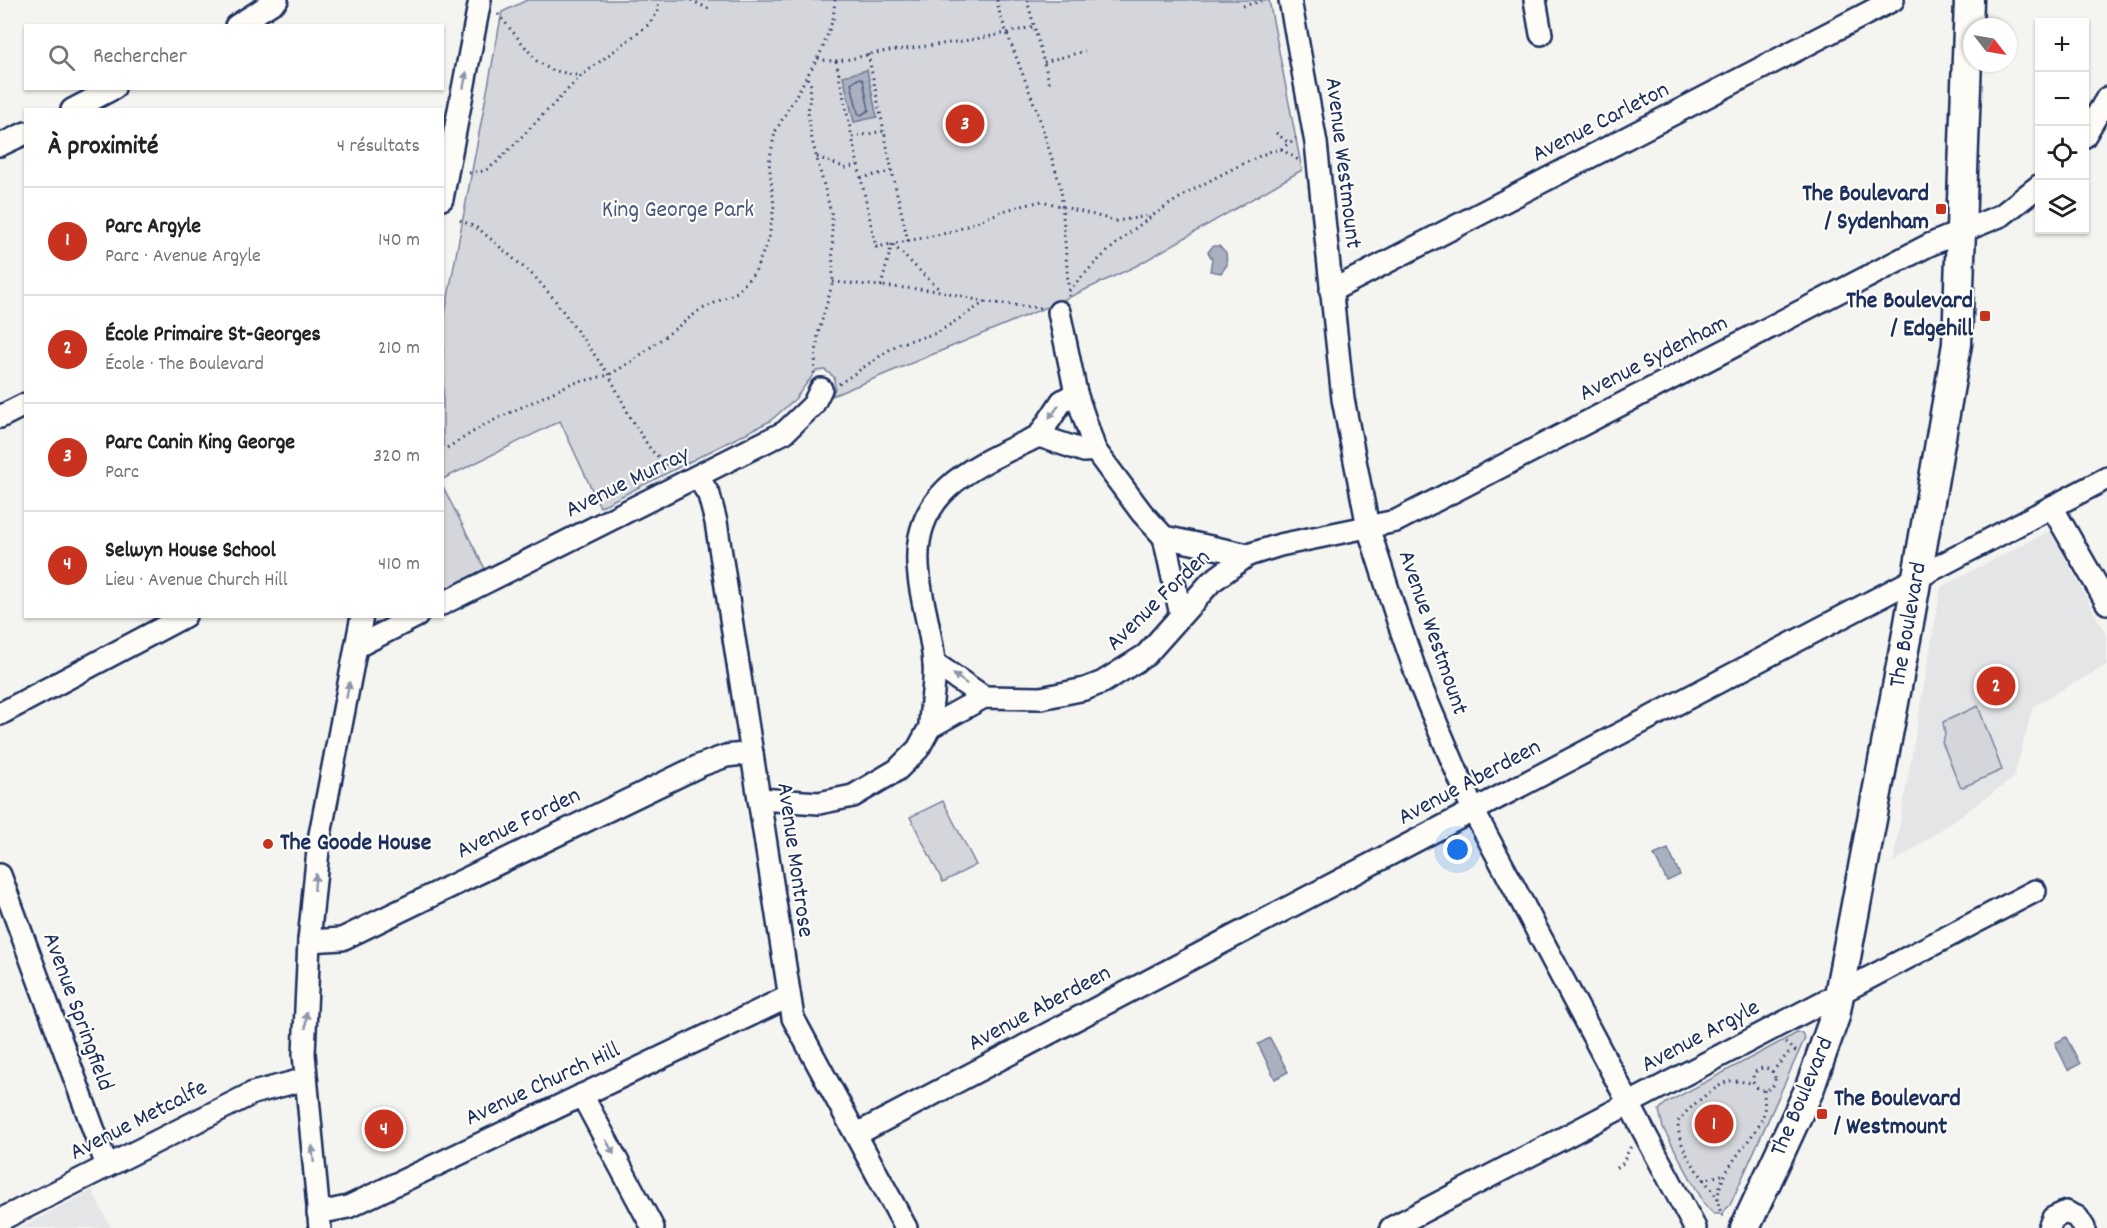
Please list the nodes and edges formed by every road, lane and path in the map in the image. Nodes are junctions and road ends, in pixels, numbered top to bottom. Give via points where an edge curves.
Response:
1 (277, 0) edge
2 (480, 0) edge
3 (658, 0) edge
4 (691, 0) edge
5 (835, 0) edge
6 (997, 0) edge
7 (1028, 0) edge
8 (1265, 0) edge
9 (1290, 0) edge
10 (1535, 0) edge
11 (1893, 0) edge
12 (1969, 0) edge
13 (1243, 6) dead end
14 (709, 9) dead end
15 (498, 14) dead end
16 (239, 24) edge
17 (1035, 26) junction
18 (1007, 34) junction
19 (1541, 34) dead end
20 (1085, 51) dead end
21 (868, 54) junction
22 (818, 58) junction
23 (836, 61) junction
24 (1044, 62) junction
25 (581, 76) junction
26 (808, 78) junction
27 (1050, 85) dead end
28 (110, 90) edge
29 (2107, 98) edge
30 (76, 108) edge
31 (2089, 130) edge
32 (884, 131) junction
33 (24, 133) edge
34 (1276, 133) dead end
35 (1299, 136) dead end
36 (852, 137) junction
37 (1289, 143) junction
38 (0, 145) edge
39 (1281, 149) junction
40 (817, 158) junction
41 (1304, 164) dead end
42 (858, 165) junction
43 (892, 171) junction
44 (469, 173) dead end
45 (861, 178) junction
46 (444, 189) edge
47 (2035, 189) edge
48 (1063, 207) junction
49 (1149, 216) junction
50 (460, 220) dead end
51 (1962, 232) junction
52 (908, 240) junction
53 (892, 244) junction
54 (833, 282) junction
55 (881, 286) junction
56 (941, 291) junction
57 (1069, 291) junction
58 (1331, 291) junction
59 (985, 302) junction
60 (1058, 308) junction
61 (609, 375) junction
62 (823, 384) junction
63 (1076, 393) junction
64 (24, 405) edge
65 (0, 417) edge
66 (1039, 436) junction
67 (444, 450) edge
68 (1095, 450) junction
69 (676, 472) dead end
70 (698, 477) junction
71 (2107, 478) edge
72 (2052, 507) junction
73 (1368, 527) junction
74 (1164, 537) junction
75 (1248, 555) junction
76 (1917, 579) junction
77 (444, 603) edge
78 (2107, 603) edge
79 (1181, 615) junction
80 (181, 618) edge
81 (362, 618) edge
82 (413, 618) edge
83 (356, 647) junction
84 (934, 663) junction
85 (984, 697) junction
86 (0, 714) edge
87 (930, 727) junction
88 (752, 753) junction
89 (759, 799) junction
90 (1473, 810) junction
91 (0, 875) edge
92 (2034, 891) dead end
93 (309, 941) junction
94 (1841, 993) junction
95 (788, 997) junction
96 (1783, 1038) dead end
97 (1772, 1072) junction
98 (306, 1079) junction
99 (1718, 1080) dead end
100 (1754, 1083) junction
101 (1720, 1086) junction
102 (1764, 1090) junction
103 (582, 1095) junction
104 (1629, 1104) junction
105 (858, 1134) junction
106 (1633, 1145) dead end
107 (107, 1166) junction
108 (1617, 1168) dead end
109 (1727, 1173) junction
110 (1703, 1180) junction
111 (1718, 1200) junction
112 (0, 1220) edge
113 (319, 1220) edge
114 (1734, 1222) edge
115 (652, 1228) edge
116 (906, 1228) edge
117 (1391, 1228) edge
118 (1695, 1228) edge
119 (2049, 1228) edge
120 (2084, 1228) edge

1 - 16 street
46 -> 2 street
3 - 25 path via 658,12 648,25
4 - 14 path
5 - 22 path via 833,19
6 - 18 path
7 - 17 path
8 - 13 path
9 - 58 street, Avenue Westmount via 1316,143
10 - 19 street
11 - 58 street, Avenue Carleton
12 - 51 main road, The Boulevard
15 - 25 path via 537,61 551,70
17 - 18 path
17 - 24 path
18 - 21 path
18 - 48 path via 1038,114 1061,188
20 - 24 path
21 - 23 path
21 - 32 path
22 - 23 path
22 - 26 path
23 - 36 path
24 - 27 path
25 - 44 path via 496,163 485,171
26 - 40 path via 808,113
26 - 61 path via 775,132 769,162 774,206 769,238 755,272 737,292 700,310
28 - 30 street
29 - 31 street
32 - 36 path
32 - 43 path
33 - 38 street
34 - 37 path
35 - 37 path
36 - 42 path
37 - 39 path
39 - 41 path
39 - 49 path via 1215,176
40 - 42 path via 846,168
40 - 54 path via 832,216
42 - 45 path
43 - 45 path
43 - 52 path
45 - 53 path via 876,247
47 - 51 street, Avenue Sydenham via 2007,212
48 - 49 path via 1116,221
48 - 52 path via 1042,201 1006,210 952,232
48 - 57 path
49 - 57 path
50 - 61 path via 479,229 535,277
51 - 73 street, Avenue Sydenham via 1929,245 1403,518
51 - 76 main road, The Boulevard via 1955,360
52 - 53 path
53 - 55 path
53 - 56 path
54 - 55 path
54 - 62 path via 818,334
55 - 56 path
56 - 59 path
57 - 60 path
58 - 73 street, Avenue Westmount via 1343,399
59 - 60 path
59 - 62 path via 937,333 898,344
60 - 63 street
61 - 67 path via 570,384 486,424
61 - 69 path via 651,450
62 - 70 street, Avenue Murray via 807,412 785,432
63 -> 66 street via 1062,401
63 - 68 street
64 - 65 street
66 - 68 street via 1084,451
66 - 84 street via 978,464 954,480 940,495 923,525 918,546 919,576
68 - 74 street
70 - 77 street, Avenue Murray
70 - 88 street, Avenue Montrose via 709,495 716,522
71 - 72 street, Avenue Aberdeen
72 - 76 street, Avenue Aberdeen
72 - 78 street
73 - 75 street, Avenue Forden
73 - 90 street, Avenue Westmount via 1421,687
74 - 75 street
74 - 79 street
75 - 79 street, Avenue Forden via 1212,582
76 - 90 street, Avenue Aberdeen
76 - 94 main road, The Boulevard
79 - 85 street, Avenue Forden via 1146,655 1103,682 1041,698
80 - 86 street
81 - 83 street
82 - 83 street
93 -> 83 street via 319,840
85 -> 84 street
84 - 87 street
85 - 87 street
87 - 89 street via 918,749 897,770 853,796 819,803
88 - 89 street, Avenue Montrose
88 - 93 street, Avenue Forden via 726,756 701,765 342,939
89 - 95 street, Avenue Montrose
90 - 104 street, Avenue Westmount
90 - 105 street, Avenue Aberdeen
91 - 107 street, Avenue Springfield
92 - 94 street, Avenue Argyle
98 -> 93 street
94 - 104 street, Avenue Argyle
94 - 114 main road, The Boulevard via 1818,1068
95 - 103 street, Avenue Church Hill
95 - 105 street, Avenue Montrose via 794,1018
96 - 97 path via 1793,1051
97 - 100 path via 1765,1068 1757,1071
97 - 102 path via 1773,1085
98 - 107 street, Avenue Metcalfe via 253,1093
113 -> 98 street
99 - 101 path
100 - 101 path via 1731,1081
100 - 102 path
101 - 110 path via 1678,1122 1688,1157
102 - 109 path via 1762,1119
103 - 113 street, Avenue Church Hill
103 -> 115 street
104 - 117 street, Avenue Argyle
104 - 118 street, Avenue Westmount
105 - 116 street, Avenue Montrose
106 - 108 path
107 - 112 street, Avenue Metcalfe
109 - 110 path
109 - 111 path
110 - 111 path
111 - 114 path via 1719,1208
119 - 120 street via 2053,1218 2067,1212 2077,1217

